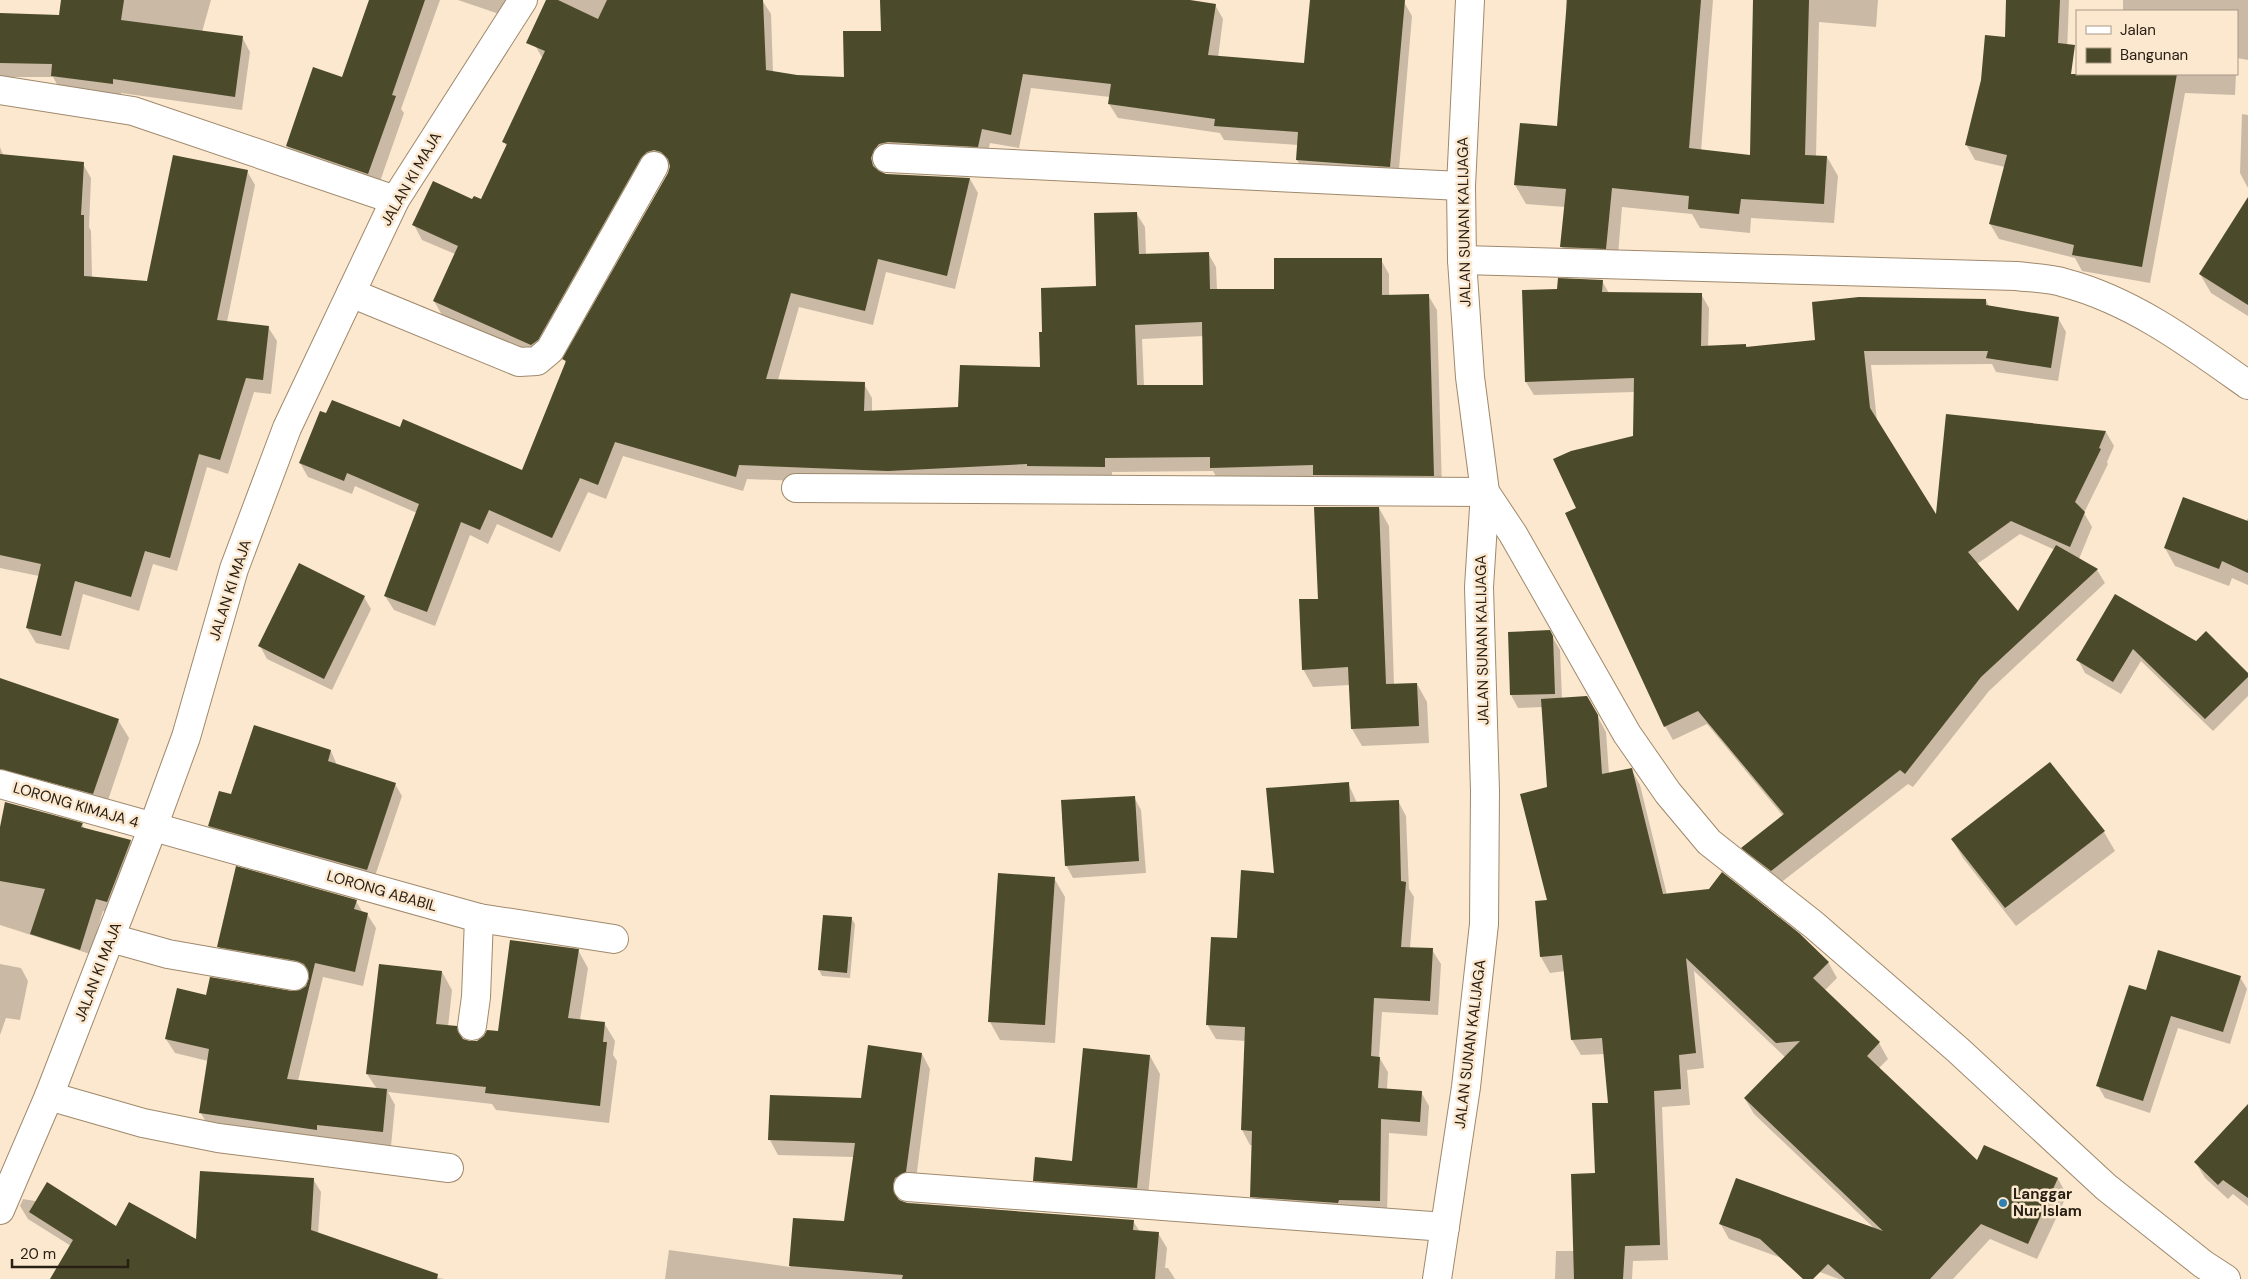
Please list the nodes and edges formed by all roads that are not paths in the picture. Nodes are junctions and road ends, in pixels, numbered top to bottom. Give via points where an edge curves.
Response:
1 (523, 0) edge
2 (1470, 0) edge
3 (0, 90) edge
4 (887, 158) dead end
5 (654, 166) dead end
6 (1461, 186) junction
7 (395, 200) junction
8 (1462, 260) junction
9 (351, 293) junction
10 (2248, 385) edge
11 (796, 488) dead end
12 (1485, 492) junction
13 (0, 784) edge
14 (153, 826) junction
15 (479, 918) junction
16 (112, 938) junction
17 (614, 939) dead end
18 (294, 976) dead end
19 (472, 1026) dead end
20 (49, 1096) junction
21 (449, 1168) dead end
22 (6, 1183) edge
23 (908, 1187) dead end
24 (0, 1210) edge
25 (1445, 1227) junction
26 (1436, 1279) edge
27 (2226, 1279) edge

1 - 7 street, JALAN KI MAJA
2 - 6 street, JALAN SUNAN KALIJAGA
3 - 7 street via 133,111
4 - 6 street
5 - 9 street via 550,350 537,361 518,362
6 - 8 street, JALAN SUNAN KALIJAGA
7 - 9 street, JALAN KI MAJA
8 - 10 street via 2016,276 2065,282 2133,309
8 - 12 street, JALAN SUNAN KALIJAGA via 1470,377
9 - 14 street, JALAN KI MAJA via 287,428 238,560 186,737
11 - 12 street
12 - 25 street, JALAN SUNAN KALIJAGA via 1479,587 1485,791 1484,924 1466,1087
12 - 27 street via 1513,534 1627,734 1668,793 1709,842 1814,925 1951,1044 2106,1187
13 - 14 street, LORONG KIMAJA 4
14 - 15 street, LORONG ABABIL
14 - 16 street, JALAN KI MAJA
15 - 17 street, LORONG ABABIL
15 - 19 street
16 - 18 street via 168,954
16 - 20 street, JALAN KI MAJA
20 - 21 street via 143,1123 218,1138
20 - 22 street, JALAN KI MAJA
22 - 24 street, JALAN KI MAJA
23 - 25 street
25 - 26 street, JALAN SUNAN KALIJAGA

